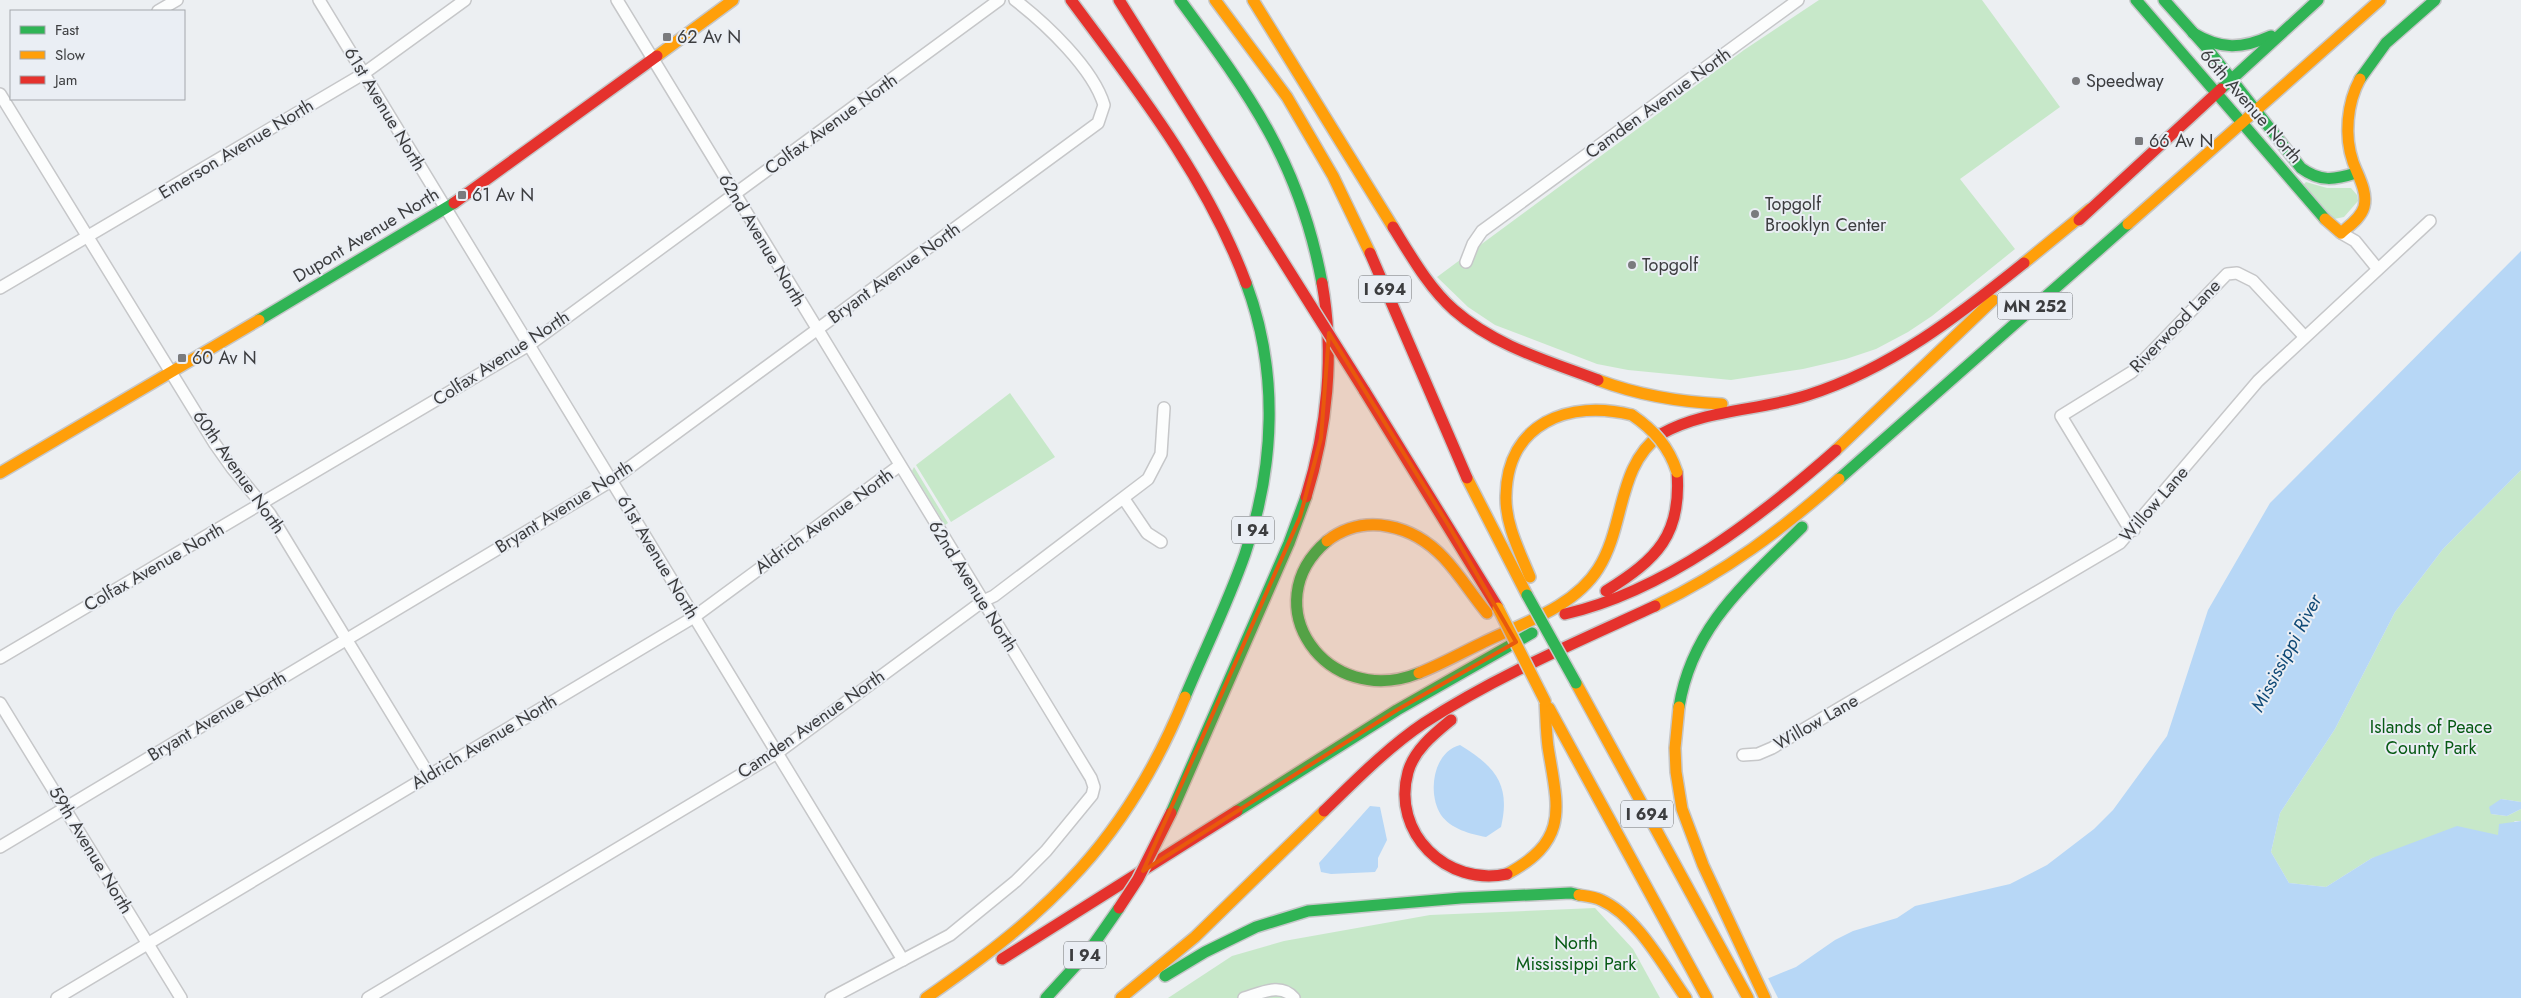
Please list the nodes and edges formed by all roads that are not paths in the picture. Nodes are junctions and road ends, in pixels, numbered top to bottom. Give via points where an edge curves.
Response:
1 (177, 0) edge
2 (319, 0) edge
3 (465, 0) edge
4 (617, 0) edge
5 (733, 0) edge
6 (999, 0) edge
7 (1014, 0) edge
8 (1071, 0) edge
9 (1180, 0) edge
10 (1215, 0) edge
11 (1253, 0) edge
12 (1798, 0) edge
13 (2136, 0) edge
14 (2164, 0) edge
15 (2318, 0) edge
16 (2380, 0) edge
17 (2435, 0) edge
18 (1120, 2) edge
19 (160, 10) edge
20 (2287, 28) junction
21 (2193, 33) junction
22 (653, 59) junction
23 (363, 74) junction
24 (2230, 80) junction
25 (2216, 93) junction
26 (4, 99) edge
27 (2255, 111) junction
28 (2242, 123) junction
29 (2356, 173) junction
30 (735, 194) junction
31 (446, 209) junction
32 (2090, 210) junction
33 (2430, 221) dead end
34 (2342, 233) junction
35 (89, 236) junction
36 (1466, 262) dead end
37 (2377, 268) junction
38 (0, 288) edge
39 (817, 330) junction
40 (2304, 336) junction
41 (529, 345) junction
42 (171, 372) junction
43 (1961, 372) junction
44 (1811, 393) junction
45 (1164, 408) dead end
46 (899, 466) junction
47 (0, 473) edge
48 (612, 481) junction
49 (1124, 499) junction
50 (262, 504) junction
51 (2134, 530) junction
52 (1161, 542) dead end
53 (1531, 593) junction
54 (982, 601) junction
55 (1492, 611) junction
56 (1565, 614) junction
57 (694, 617) junction
58 (1595, 634) junction
59 (347, 638) junction
60 (0, 658) edge
61 (1545, 701) junction
62 (0, 703) edge
63 (777, 753) junction
64 (1743, 755) dead end
65 (429, 775) junction
66 (65, 808) junction
67 (0, 847) edge
68 (148, 944) junction
69 (904, 960) junction
70 (57, 998) edge
71 (181, 998) edge
72 (368, 998) edge
73 (831, 998) edge
74 (926, 998) edge
75 (936, 998) edge
76 (1046, 998) edge
77 (1121, 998) edge
78 (1134, 998) edge
79 (1244, 998) edge
80 (1294, 998) edge
81 (1686, 998) edge
82 (1707, 998) edge
83 (1748, 998) edge
84 (1765, 998) edge

1 - 19 street
2 - 23 street, 61st Avenue North
3 - 23 street, Emerson Avenue North
4 - 22 street, 62nd Avenue North
5 - 22 main road, Dupont Avenue North
6 - 30 street, Colfax Avenue North
7 - 39 street, Bryant Avenue North via 1038,18 1094,83 1104,105 1098,123
8 - 74 main road, I 94 via 1191,170 1223,223 1240,263 1254,303 1268,374 1269,419 1263,490 1245,554 1185,700 1150,773 1119,822 1088,863 1052,902 997,948
9 - 76 main road, I 94, bridge via 1254,103 1288,166 1316,243 1328,312 1330,355 1327,397 1321,438 1300,517 1171,813 1138,879 1119,908 1089,951
10 - 53 main road, I 694 via 1287,97 1333,176 1370,251 1456,457
11 - 44 main road via 1418,268 1443,300 1464,318 1516,349 1595,380 1646,395 1686,402 1729,404
12 - 36 street, Camden Avenue North via 1482,231
13 - 25 main road, 66th Avenue North
14 - 21 main road, 66th Avenue North
15 - 20 main road
16 - 27 main road, MN 252
17 - 29 main road via 2390,37 2373,56 2358,82 2350,110 2349,143
18 - 55 main road, I 694, bridge via 1364,390
20 - 21 main road via 2252,44 2233,48 2209,44
20 - 24 main road
21 - 24 main road, 66th Avenue North
22 - 30 street, 62nd Avenue North
22 - 31 main road, Dupont Avenue North
23 - 31 street, 61st Avenue North
23 - 35 street, Emerson Avenue North
24 - 25 main road
24 - 27 main road, 66th Avenue North
25 - 28 main road, 66th Avenue North
25 - 32 main road
26 - 35 street, 60th Avenue North
27 - 28 main road, MN 252
27 - 29 main road, 66th Avenue North via 2301,168 2314,178 2326,181
28 - 34 main road, 66th Avenue North via 2319,213
28 - 43 main road, MN 252
29 - 34 main road via 2364,194 2364,206
30 - 39 street, 62nd Avenue North
30 - 41 street, Colfax Avenue North
31 - 41 street, 61st Avenue North
31 - 42 main road, Dupont Avenue North
32 - 44 main road via 1906,349 1869,370
32 - 56 main road via 1857,429 1763,511 1665,575 1601,606
33 - 37 street, Willow Lane
34 - 37 street, 66th Avenue North via 2355,242
35 - 38 street, Emerson Avenue North
35 - 42 street, 60th Avenue North
37 - 40 street, Willow Lane
39 - 46 street, 62nd Avenue North
39 - 48 street, Bryant Avenue North
40 - 51 street, Willow Lane via 2258,381
40 - 51 street, Riverwood Lane via 2253,281 2237,273 2227,274 2132,372 2061,416 2126,523
41 - 48 street, 61st Avenue North
41 - 50 street, Colfax Avenue North
42 - 47 main road, Dupont Avenue North
42 - 50 street, 60th Avenue North via 232,468
43 - 58 main road via 1751,552 1694,587
43 - 84 main road via 1738,590 1710,626 1683,687 1674,745 1682,806 1691,835
44 - 55 main road via 1772,405 1696,417 1657,437 1643,449 1631,469 1605,557 1581,588 1556,606 1410,676 1370,682 1350,677 1326,663 1309,643 1302,628 1299,587 1308,563 1325,542 1354,526 1382,524 1407,532 1436,551
45 - 49 street, Camden Avenue North via 1161,454 1154,471
46 - 54 street, 62nd Avenue North
46 - 57 street, Aldrich Avenue North
48 - 57 street, 61st Avenue North
48 - 59 street, Bryant Avenue North
49 - 52 street via 1147,533
49 - 54 street, Camden Avenue North via 994,596
50 - 59 street, 60th Avenue North
50 - 60 street, Colfax Avenue North
51 - 64 street, Willow Lane via 2120,543 1772,748 1758,754
53 - 56 main road, bridge via 1507,508 1508,481 1519,450 1537,428 1565,412 1595,407 1632,415 1660,439 1677,472 1677,508 1670,532 1646,564
53 - 83 main road, I 694, bridge via 1576,683
54 - 63 street, Camden Avenue North
54 - 69 street, 62nd Avenue North via 1094,787 1092,795 1046,851 1016,881 950,935
55 - 61 main road, I 694, bridge via 1513,637
56 - 75 main road via 1397,710
57 - 63 street, 61st Avenue North
57 - 65 street, Aldrich Avenue North
58 - 61 main road via 1470,705 1434,734 1416,756 1405,788 1409,820 1425,848 1447,867 1475,877 1498,877 1523,866 1547,843 1554,828 1556,803
58 - 77 main road via 1482,688 1400,741 1195,937
59 - 65 street, 60th Avenue North
59 - 66 street, Bryant Avenue North
61 - 82 main road, I 694
62 - 66 street, 59th Avenue North
63 - 69 street, 61st Avenue North
63 - 72 street, Camden Avenue North
65 - 68 street, Aldrich Avenue North
66 - 67 street, Bryant Avenue North
66 - 68 street, 59th Avenue North
68 - 70 street, Aldrich Avenue North
68 - 71 street, 59th Avenue North
69 - 73 street
78 - 81 main road via 1205,952 1256,927 1296,914 1340,907 1544,893 1582,894 1609,904 1623,914 1637,928
79 - 80 street via 1277,989

